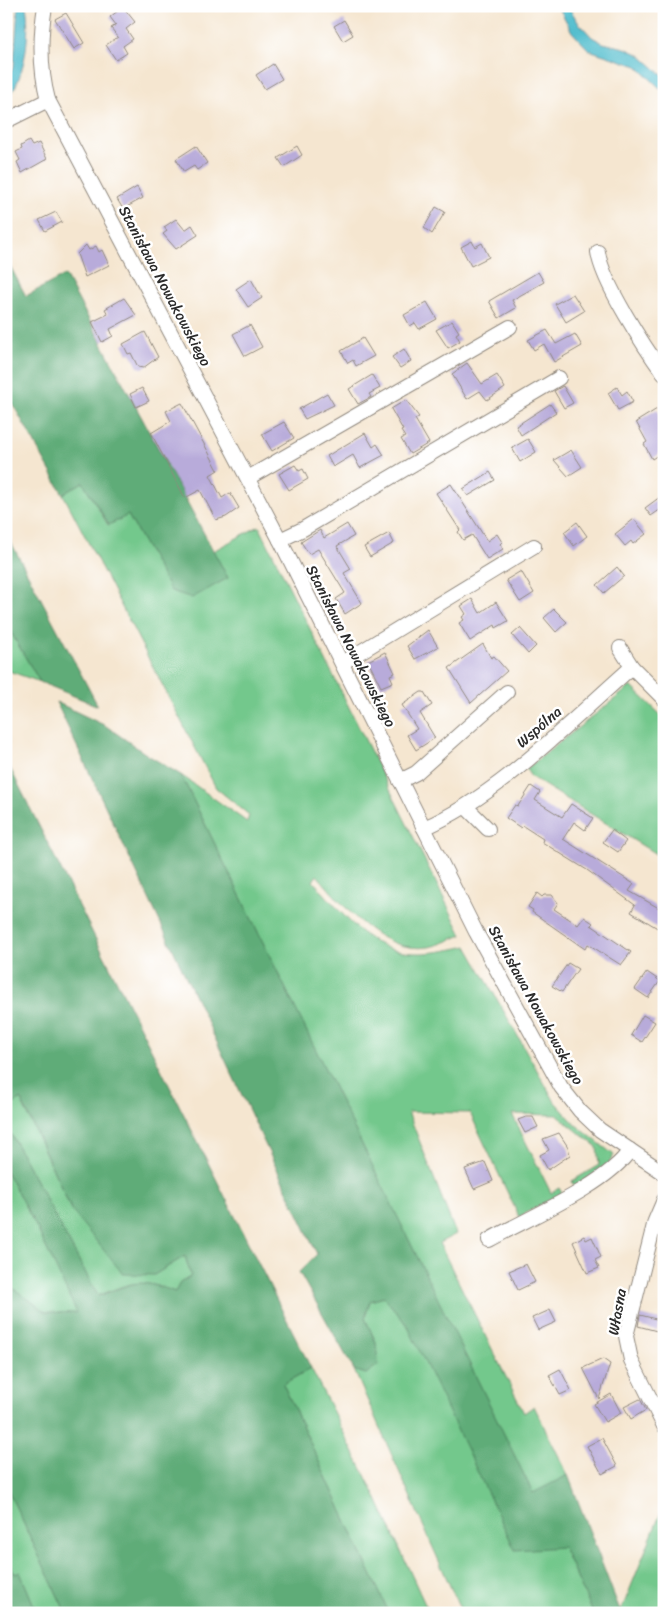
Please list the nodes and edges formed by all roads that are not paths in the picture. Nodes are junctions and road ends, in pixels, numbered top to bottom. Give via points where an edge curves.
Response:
1 (45, 6) edge
2 (48, 100) junction
3 (6, 121) edge
4 (598, 252) dead end
5 (510, 327) dead end
6 (664, 374) edge
7 (559, 378) dead end
8 (248, 478) junction
9 (280, 540) junction
10 (534, 546) dead end
11 (620, 648) dead end
12 (342, 663) junction
13 (632, 667) junction
14 (507, 692) dead end
15 (664, 699) edge
16 (400, 781) junction
17 (466, 807) junction
18 (424, 828) junction
19 (488, 828) dead end
20 (630, 1150) junction
21 (664, 1173) edge
22 (664, 1200) edge
23 (489, 1240) dead end
24 (664, 1426) edge

1 - 2 street, Stanisława Nowakowskiego via 42,56 43,82
2 - 3 street
2 - 8 street, Stanisława Nowakowskiego
4 - 6 street via 604,274
5 - 8 street
7 - 9 street
8 - 9 street, Stanisława Nowakowskiego
9 - 12 street, Stanisława Nowakowskiego
10 - 12 street
11 - 13 street
12 - 16 street, Stanisława Nowakowskiego
13 - 15 street
13 - 17 street, Wspólna via 505,778
14 - 16 street via 416,773
16 - 18 street, Stanisława Nowakowskiego
17 - 18 street, Wspólna
17 - 19 street
18 - 20 street, Stanisława Nowakowskiego via 480,940 561,1087 600,1130
20 - 21 street, Stanisława Nowakowskiego
20 - 23 street via 620,1164 600,1180
22 - 24 street, Własna via 654,1221 626,1336 631,1360

